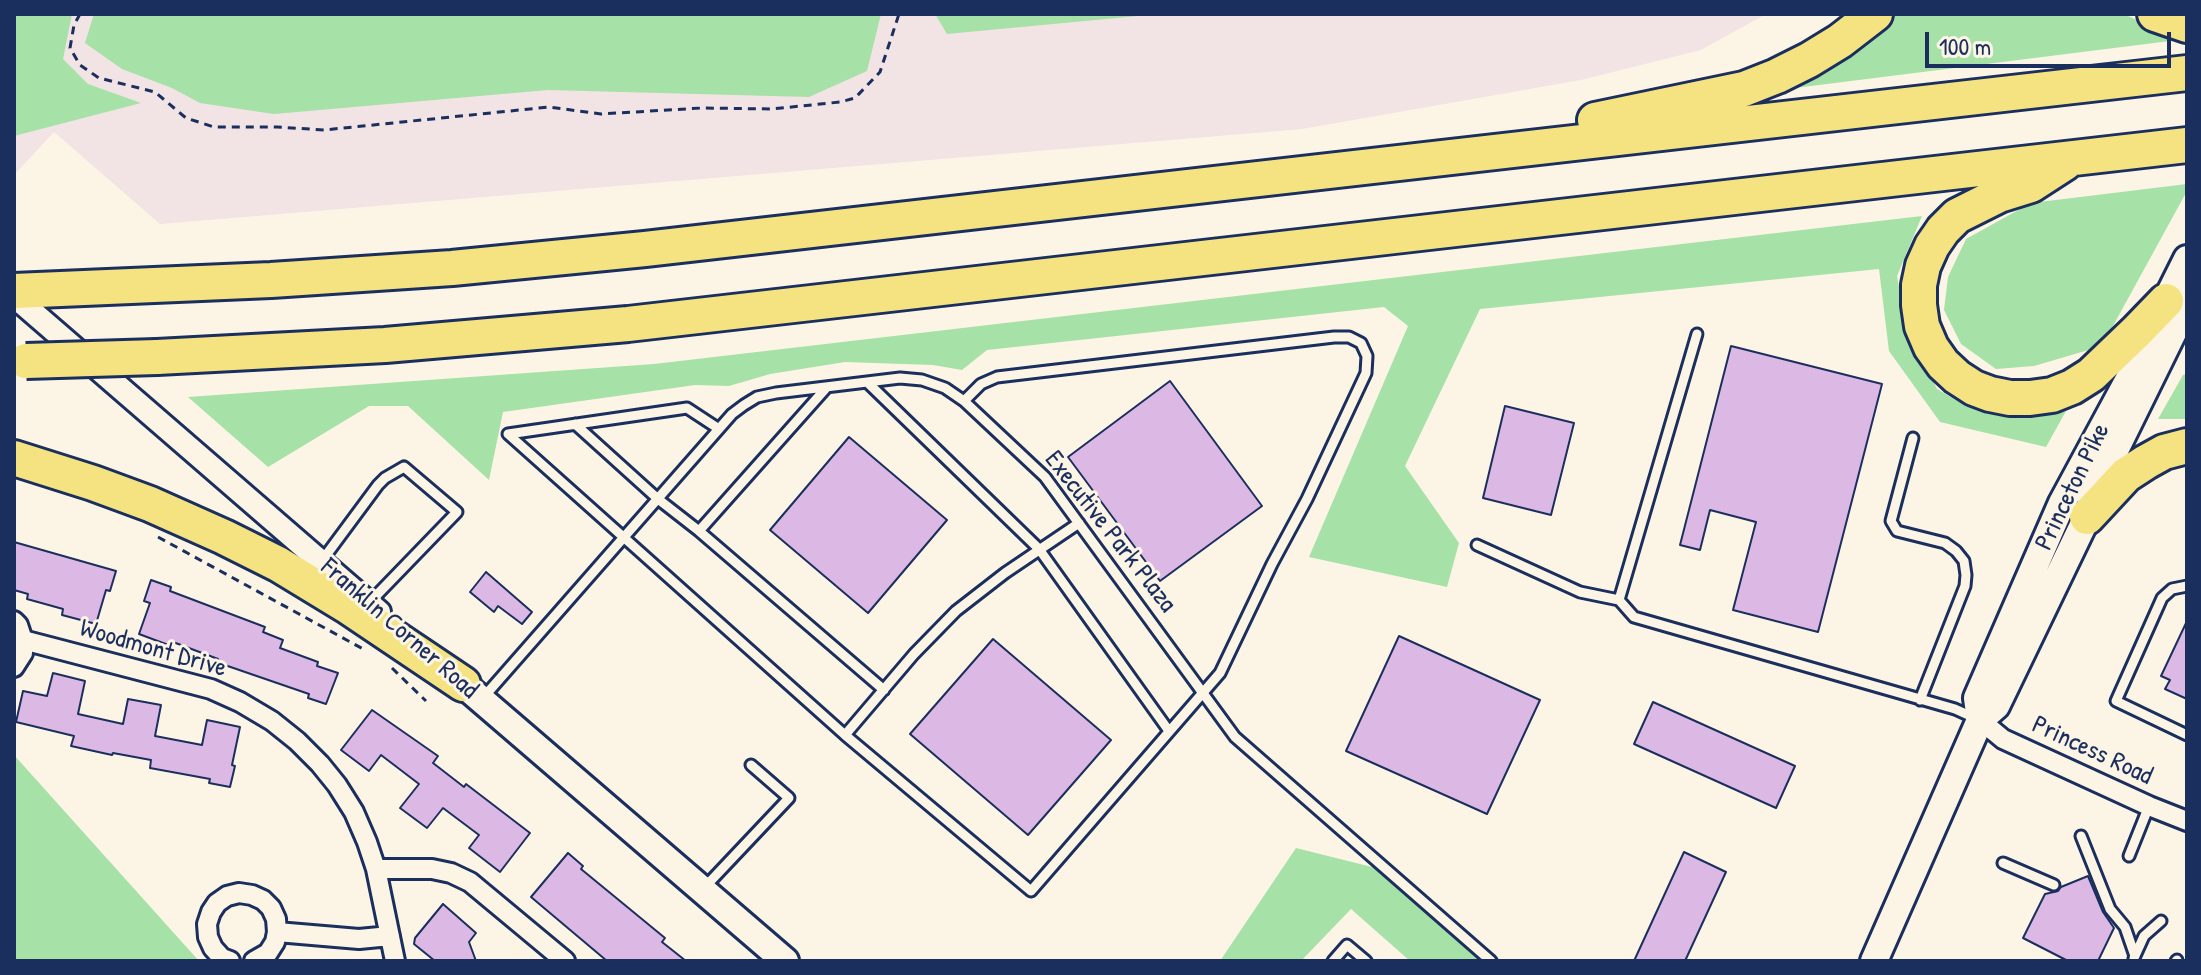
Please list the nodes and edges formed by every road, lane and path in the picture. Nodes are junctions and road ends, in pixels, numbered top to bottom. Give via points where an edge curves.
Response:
1 (80, 14) edge
2 (899, 14) edge
3 (1875, 14) edge
4 (2155, 14) edge
5 (2187, 25) edge
6 (2187, 73) edge
7 (2187, 145) edge
8 (1522, 149) junction
9 (2073, 157) junction
10 (2187, 259) edge
11 (14, 293) edge
12 (2176, 302) edge
13 (1697, 334) dead end
14 (20, 361) edge
15 (867, 382) junction
16 (827, 387) junction
17 (964, 401) junction
18 (575, 424) junction
19 (719, 429) junction
20 (1913, 438) dead end
21 (2187, 446) edge
22 (14, 458) edge
23 (658, 499) junction
24 (2087, 517) junction
25 (1079, 523) junction
26 (699, 531) junction
27 (154, 534) dead end
28 (623, 538) junction
29 (1477, 545) dead end
30 (1039, 549) junction
31 (321, 562) junction
32 (2187, 586) edge
33 (1619, 600) junction
34 (369, 603) junction
35 (14, 621) edge
36 (23, 640) junction
37 (374, 656) dead end
38 (387, 663) dead end
39 (14, 667) edge
40 (884, 690) junction
41 (472, 692) junction
42 (1203, 692) junction
43 (1920, 700) junction
44 (426, 701) dead end
45 (1980, 720) junction
46 (1169, 731) junction
47 (845, 735) junction
48 (2187, 735) edge
49 (751, 765) dead end
50 (2149, 806) junction
51 (2187, 821) edge
52 (2081, 836) dead end
53 (2129, 856) dead end
54 (2003, 863) dead end
55 (376, 869) junction
56 (2054, 885) dead end
57 (701, 890) junction
58 (2161, 921) dead end
59 (277, 932) junction
60 (390, 936) junction
61 (2134, 959) edge
62 (230, 961) edge
63 (254, 961) edge
64 (395, 961) edge
65 (565, 961) edge
66 (785, 961) edge
67 (1333, 961) edge
68 (1366, 961) edge
69 (1491, 961) edge
70 (1874, 961) edge

1 - 2 path via 70,48 80,65 99,78 155,92 186,118 214,127 324,130 549,107 601,114 840,102 855,98 880,72
3 - 8 highway via 1809,60 1744,89 1566,126
4 - 5 highway
6 - 8 highway
7 - 9 highway
8 - 11 highway via 452,268
9 - 12 highway via 2031,185 1973,207 1943,230 1927,256 1919,305 1922,326 1943,364 1982,391 2010,398 2052,395 2091,375
9 - 14 highway, bridge via 628,324 385,345
10 - 12 main road, Princeton Pike
11 - 31 street, Franklin Corner Road
12 - 24 main road, Princeton Pike
12 - 45 main road, Princeton Pike via 2157,327 2062,503 1977,698
13 - 33 lane
15 - 16 lane, Executive Park Plaza
15 - 17 lane, Executive Park Plaza via 922,380
15 - 30 lane
16 - 19 lane, Executive Park Plaza via 757,397
16 - 26 lane
17 - 25 lane, Executive Park Plaza via 1045,477
17 - 42 lane via 997,377 1334,337 1361,343 1366,373 1220,673
18 - 19 lane via 687,408
18 - 23 lane
18 - 28 lane via 508,434
19 - 23 lane, Executive Park Plaza
20 - 43 lane via 1891,521 1897,531 1945,543 1964,561 1966,575
21 - 24 highway via 2164,452 2126,475
22 - 41 highway via 122,493 278,564
23 - 26 lane
23 - 28 lane, Executive Park Plaza
24 - 45 main road, Princeton Pike via 1996,706
25 - 30 lane
25 - 42 lane, Executive Park Plaza
26 - 40 lane
27 - 37 path
28 - 41 lane, Executive Park Plaza
28 - 47 lane
29 - 33 lane via 1580,592
30 - 40 lane via 956,611
30 - 46 lane
31 - 34 street, Franklin Corner Road
31 - 34 lane via 378,485 404,467 457,512
32 - 48 lane via 2162,598 2116,701
33 - 43 lane via 1634,617
34 - 41 street, Franklin Corner Road
35 - 36 street
36 - 39 street via 23,653
36 - 55 street, Woodmont Drive via 211,689 272,721 337,785 354,812
38 - 44 path
40 - 47 lane
41 - 57 main road, Franklin Corner Road
42 - 46 lane
42 - 69 lane, Executive Park Plaza via 1235,737
43 - 45 lane
45 - 50 street, Princess Road via 2003,739
45 - 70 main road, Princeton Pike
46 - 47 lane via 1031,891
49 - 57 lane via 789,798
50 - 51 street, Princess Road
50 - 53 lane
52 - 61 lane via 2107,905 2125,927
54 - 56 lane
55 - 60 street, Woodmont Drive
55 - 65 street via 432,869 470,882
57 - 66 main road, Franklin Corner Road
58 - 61 lane via 2144,936
59 - 60 street via 359,939
59 - 62 street via 276,919 263,900 239,893 227,896 217,903 207,924 213,948
59 - 63 street via 268,953
60 - 64 street, Woodmont Drive
67 - 68 lane via 1347,945

